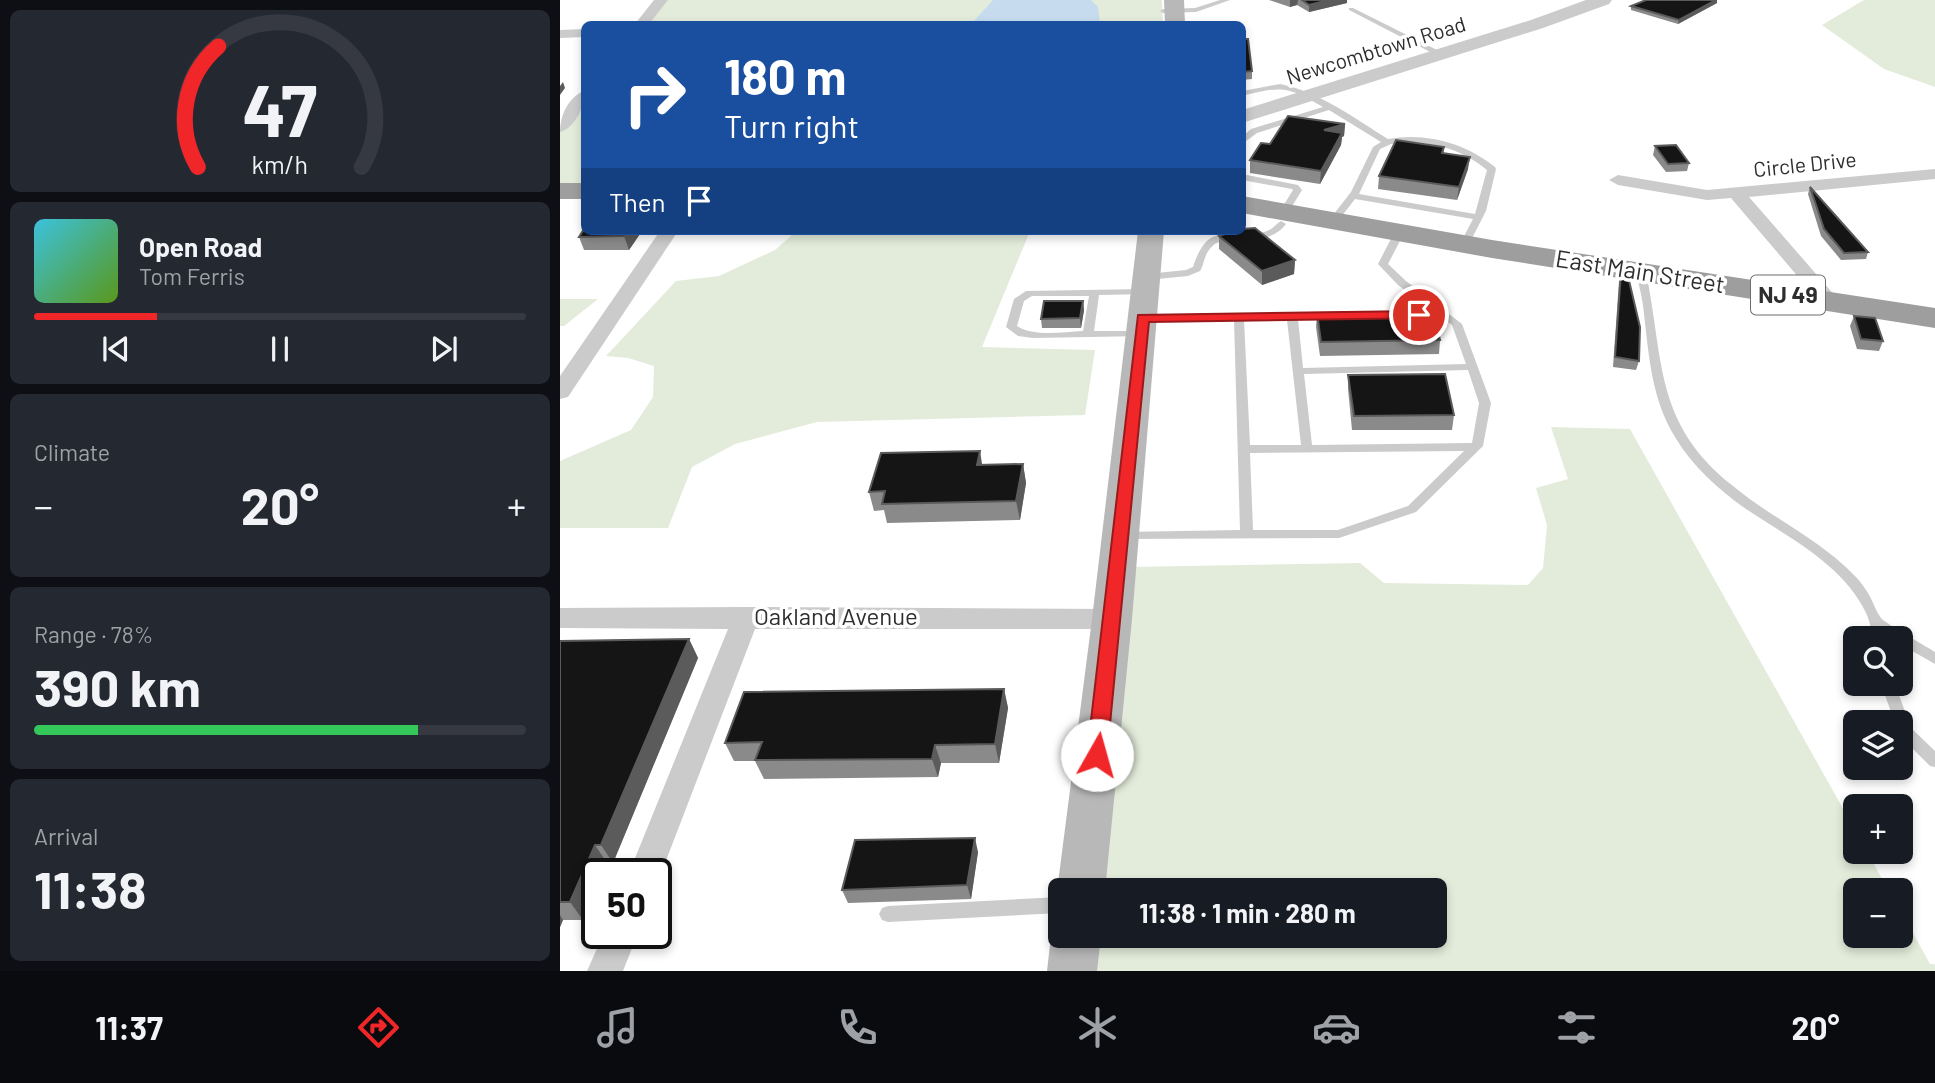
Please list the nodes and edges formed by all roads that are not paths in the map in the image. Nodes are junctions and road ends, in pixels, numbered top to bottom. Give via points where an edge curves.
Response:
1 (661, 0) edge
2 (1227, 0) edge
3 (1603, 0) edge
4 (1351, 9) dead end
5 (1168, 12) edge
6 (644, 21) edge
7 (581, 33) edge
8 (560, 34) edge
9 (1441, 54) junction
10 (1246, 93) edge
11 (1308, 96) junction
12 (581, 100) edge
13 (1328, 108) junction
14 (1246, 116) edge
15 (560, 127) edge
16 (1246, 138) edge
17 (1385, 141) junction
18 (1935, 174) edge
19 (1246, 178) edge
20 (1618, 180) dead end
21 (560, 191) edge
22 (581, 191) edge
23 (1737, 194) junction
24 (1353, 196) junction
25 (1246, 205) edge
26 (1283, 218) junction
27 (1335, 219) junction
28 (1246, 220) edge
29 (1472, 231) junction
30 (666, 235) edge
31 (1151, 235) edge
32 (1243, 235) edge
33 (1246, 235) edge
34 (1398, 235) junction
35 (1429, 237) junction
36 (1641, 272) junction
37 (1094, 293) junction
38 (1830, 302) junction
39 (1144, 305) junction
40 (1444, 314) junction
41 (1389, 315) edge
42 (1292, 316) junction
43 (1347, 316) edge
44 (1239, 317) junction
45 (1935, 318) edge
46 (1088, 334) junction
47 (1472, 366) junction
48 (1298, 371) junction
49 (560, 392) edge
50 (1474, 447) junction
51 (1244, 449) junction
52 (1307, 449) junction
53 (1247, 535) junction
54 (1121, 536) junction
55 (746, 617) junction
56 (560, 618) edge
57 (1112, 619) junction
58 (1879, 623) junction
59 (1879, 626) edge
60 (1935, 659) edge
61 (1892, 696) edge
62 (1935, 761) edge
63 (651, 858) edge
64 (1082, 878) edge
65 (1048, 906) edge
66 (888, 914) dead end
67 (1075, 948) edge
68 (614, 949) edge
69 (605, 971) edge
70 (1072, 971) edge

1 - 6 street
2 - 5 lane via 1196,10
3 - 9 street, Newcombtown Road
4 - 9 lane
7 - 8 street
9 - 11 street, Newcombtown Road
10 - 11 lane via 1278,86
11 - 13 lane
11 - 14 street, Newcombtown Road
12 - 15 street
13 - 16 lane via 1254,131
13 - 17 lane
17 - 24 lane via 1377,146
17 - 29 lane via 1429,141 1483,159 1492,169
18 - 23 street, Circle Drive
19 - 26 lane via 1295,187
20 - 23 street via 1707,195
21 - 22 highway
23 - 38 street, Circle Drive
24 - 27 lane
24 - 29 lane
25 - 26 highway, East Main Street / NJ 49
26 - 27 highway, East Main Street / NJ 49
26 - 28 highway, East Main Street / NJ 49
26 - 33 lane via 1279,230 1272,234
26 - 34 highway, East Main Street / NJ 49
27 - 35 highway, East Main Street / NJ 49
29 - 35 highway, East Main Street / NJ 49
29 - 36 highway, East Main Street / NJ 49
30 - 49 street
31 - 39 main road
32 - 39 lane via 1210,243 1197,269
34 - 35 highway, East Main Street / NJ 49
34 - 40 lane via 1383,264
36 - 38 highway, East Main Street / NJ 49
36 - 58 lane via 1658,382 1680,437 1729,489 1836,565
37 - 39 lane
37 - 46 lane
37 - 46 lane via 1030,293 1016,304 1011,327 1033,335
38 - 45 highway, East Main Street / NJ 49
39 - 44 lane
39 - 46 lane
39 - 54 main road
40 - 41 lane
40 - 47 lane via 1457,324
42 - 43 lane
42 - 44 lane
42 - 48 lane
44 - 51 lane
47 - 48 lane
47 - 50 lane via 1485,403 1479,443
48 - 52 lane
50 - 52 lane
50 - 53 lane via 1412,509 1339,534
51 - 52 lane
51 - 53 lane
53 - 54 lane
54 - 57 main road
55 - 56 street, Oakland Avenue
55 - 57 street, Oakland Avenue
55 - 63 street
57 - 64 main road
58 - 59 lane
58 - 60 lane
61 - 62 lane via 1905,732
65 - 66 lane
67 - 70 main road
68 - 69 street

